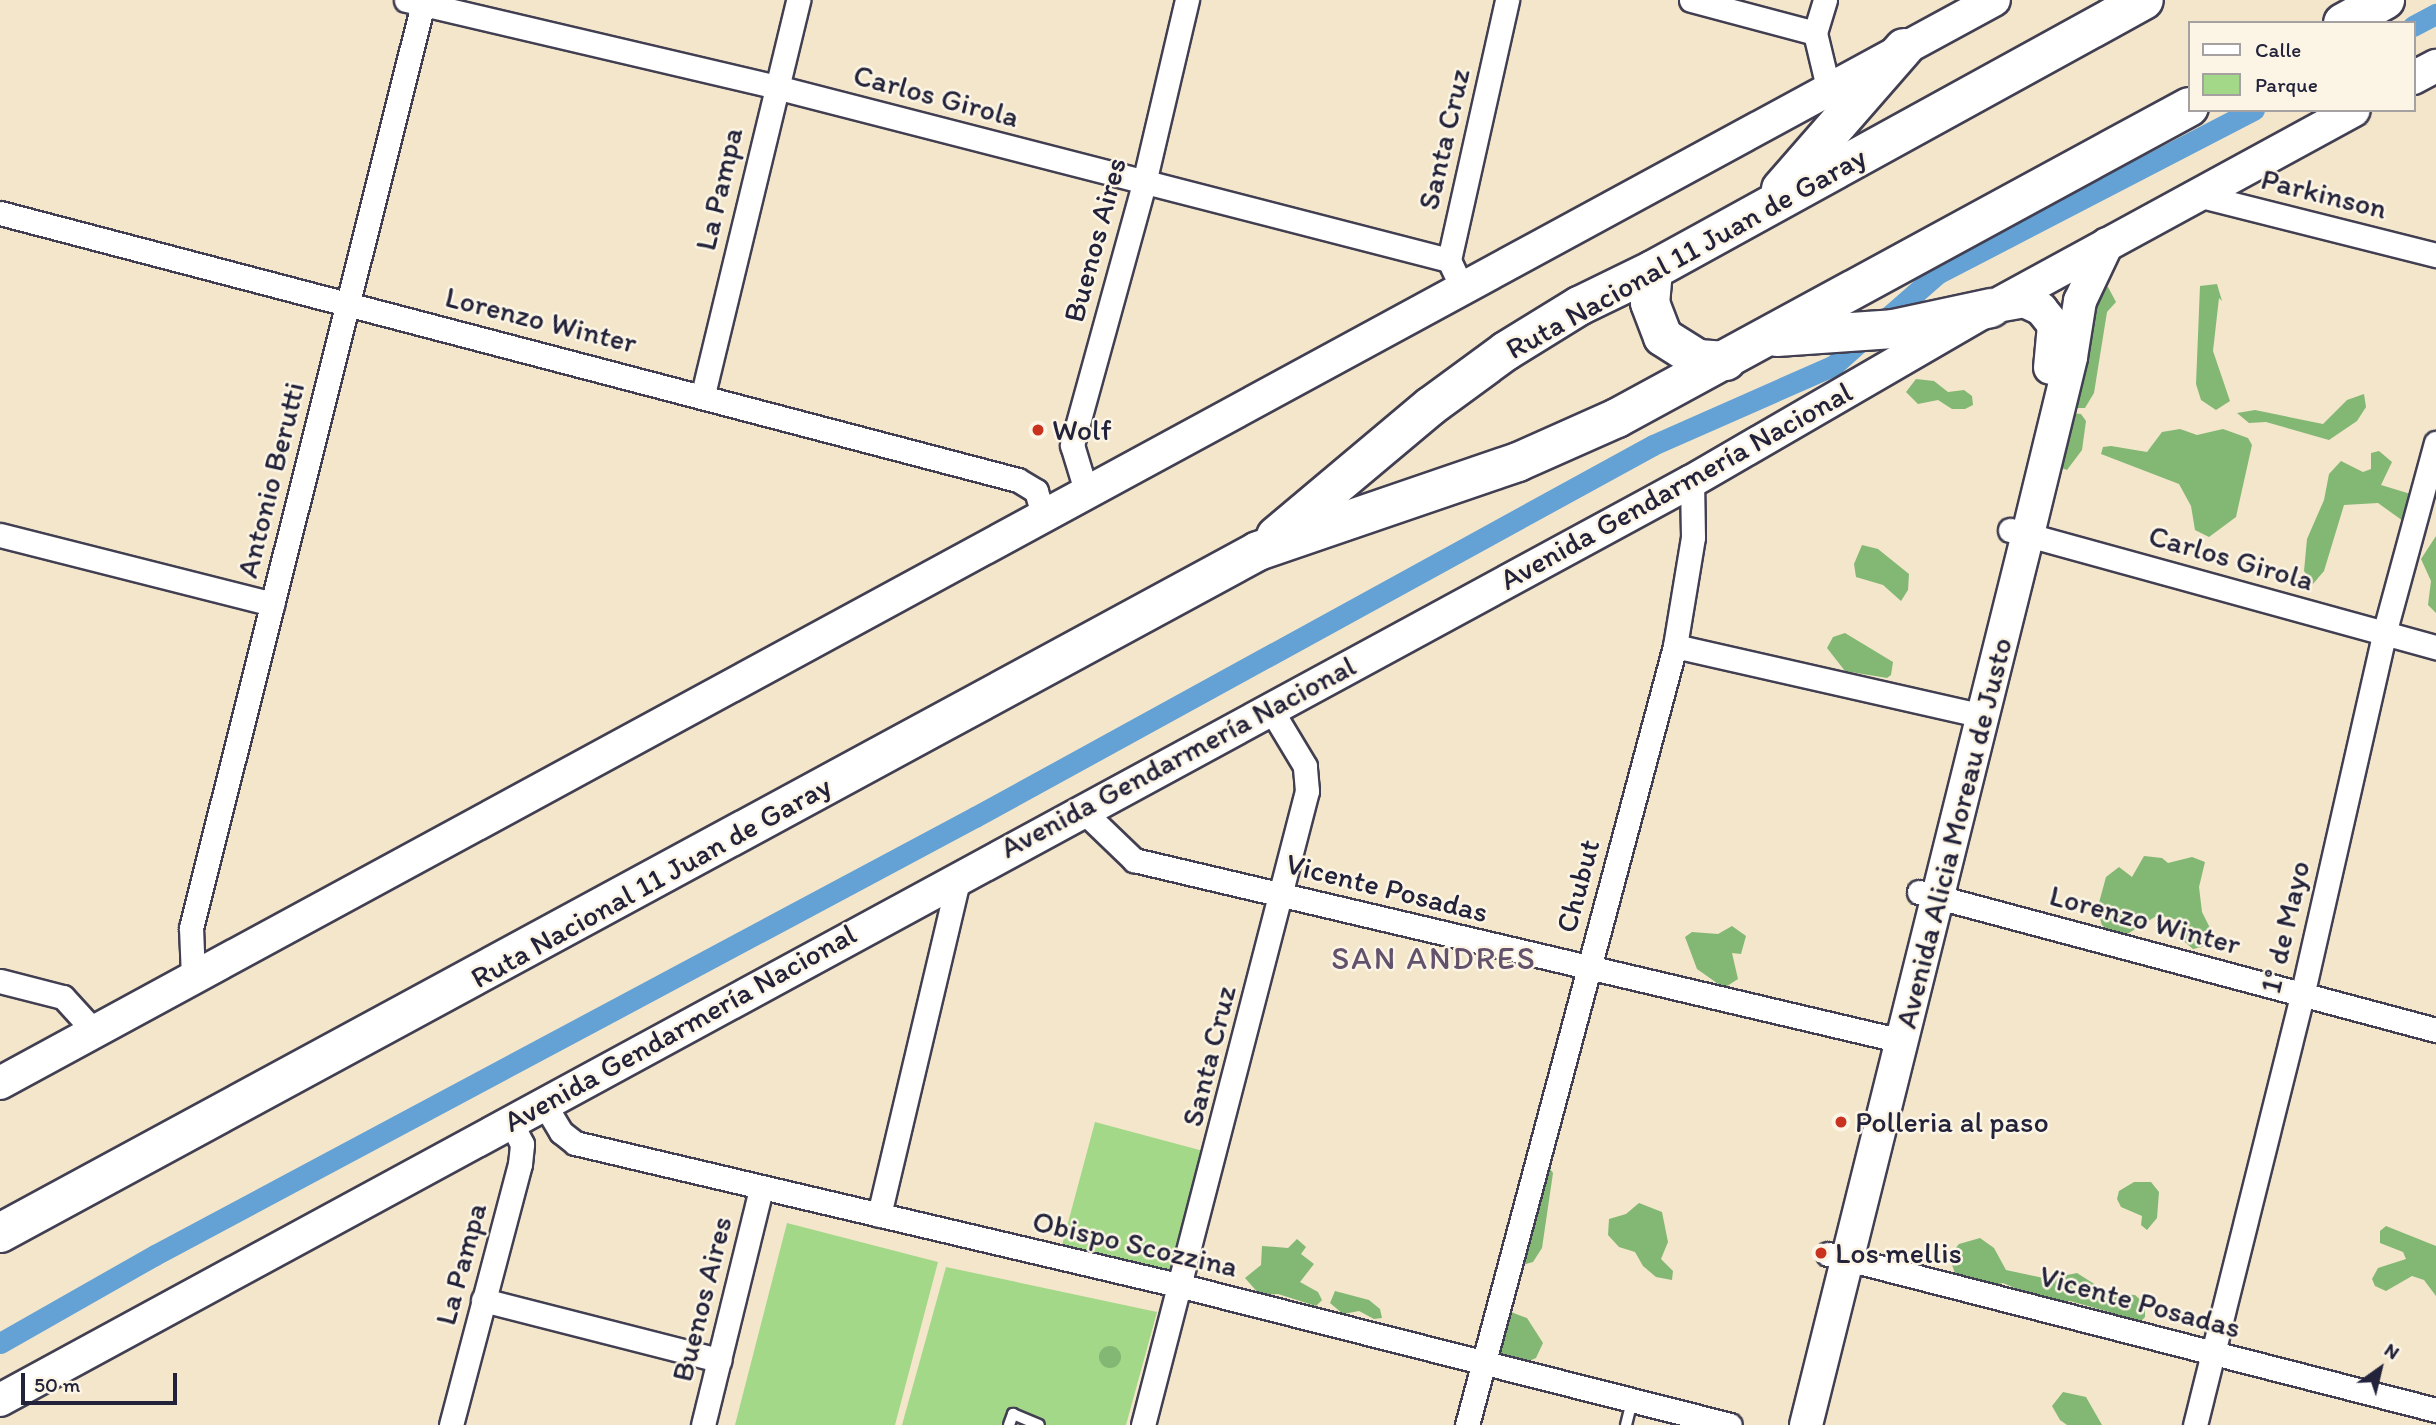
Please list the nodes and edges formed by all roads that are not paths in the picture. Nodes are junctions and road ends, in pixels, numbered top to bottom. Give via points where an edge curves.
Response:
1 (798, 0) edge
2 (1187, 0) edge
3 (1507, 0) edge
4 (1690, 0) edge
5 (1825, 0) edge
6 (1994, 0) edge
7 (2144, 0) edge
8 (2385, 0) edge
9 (418, 1) edge
10 (2347, 21) edge
11 (1815, 33) junction
12 (1904, 48) junction
13 (2436, 66) edge
14 (2415, 77) edge
15 (776, 87) junction
16 (1828, 88) junction
17 (2188, 108) edge
18 (2350, 112) edge
19 (1144, 183) junction
20 (2197, 195) junction
21 (1764, 208) junction
22 (0, 212) edge
23 (2108, 244) junction
24 (2436, 255) edge
25 (1449, 260) junction
26 (1653, 270) junction
27 (1462, 289) junction
28 (348, 303) junction
29 (1991, 308) junction
30 (1765, 338) junction
31 (1726, 361) junction
32 (703, 394) junction
33 (2436, 443) edge
34 (1692, 481) junction
35 (1087, 494) junction
36 (1044, 517) junction
37 (2019, 532) junction
38 (0, 535) edge
39 (1258, 551) junction
40 (272, 604) junction
41 (2385, 634) junction
42 (1675, 646) junction
43 (2436, 647) edge
44 (1270, 708) junction
45 (1973, 715) junction
46 (1081, 809) junction
47 (959, 876) junction
48 (1928, 894) junction
49 (1283, 895) junction
50 (1588, 969) junction
51 (193, 977) junction
52 (0, 982) edge
53 (2302, 996) junction
54 (2436, 1030) edge
55 (95, 1032) junction
56 (1892, 1039) junction
57 (0, 1083) edge
58 (543, 1102) junction
59 (510, 1120) junction
60 (761, 1188) junction
61 (44, 1213) junction
62 (878, 1215) junction
63 (0, 1233) edge
64 (0, 1245) edge
65 (1838, 1256) junction
66 (1182, 1286) junction
67 (483, 1300) junction
68 (2213, 1354) junction
69 (719, 1360) junction
70 (1482, 1362) junction
71 (0, 1400) edge
72 (1632, 1401) junction
73 (2436, 1410) edge
74 (451, 1425) edge
75 (703, 1425) edge
76 (1009, 1425) edge
77 (1040, 1425) edge
78 (1143, 1425) edge
79 (1467, 1425) edge
80 (1626, 1425) edge
81 (1730, 1425) edge
82 (1785, 1425) edge
83 (1806, 1425) edge
84 (2195, 1425) edge

1 - 15 street, La Pampa
2 - 19 street, Buenos Aires
3 - 25 street, Santa Cruz
4 - 11 street
5 - 11 street
6 - 12 main road
7 - 21 highway, Ruta Nacional 11 Juan de Garay
8 - 10 highway
9 - 15 street, Carlos Girola
9 - 28 street, Antonio Berutti
11 - 16 street
12 - 16 main road
12 - 21 highway
13 - 14 main road
15 - 19 street, Carlos Girola
15 - 32 street, La Pampa
16 - 27 main road
17 - 30 highway, Ruta Nacional 11 Juan de Garay
18 - 20 main road, Avenida Gendarmería Nacional
19 - 25 street, Carlos Girola
19 - 35 street, Buenos Aires via 1072,445
20 - 23 main road, Avenida Gendarmería Nacional
20 - 24 street, Parkinson
21 - 26 highway, Ruta Nacional 11 Juan de Garay
22 - 28 street, Lorenzo Winter
23 - 29 main road, Avenida Gendarmería Nacional
23 - 37 main road, Avenida Alicia Moreau de Justo via 2080,300 2071,357
25 - 27 street
26 - 31 highway via 1650,303 1663,337 1698,359
26 - 39 highway, Ruta Nacional 11 Juan de Garay via 1579,306 1506,351 1431,406
27 - 35 main road
28 - 32 street, Lorenzo Winter
28 - 40 street, Antonio Berutti
29 - 30 highway via 1893,329
29 - 34 main road, Avenida Gendarmería Nacional
29 - 37 main road, Avenida Alicia Moreau de Justo via 2024,301 2041,309 2053,325 2052,363
30 - 31 highway, Ruta Nacional 11 Juan de Garay
31 - 39 highway, Ruta Nacional 11 Juan de Garay via 1518,462
32 - 36 street, Lorenzo Winter via 1018,480 1036,491
33 - 41 street, 1° de Mayo
34 - 42 street, Chubut via 1693,537
34 - 44 main road, Avenida Gendarmería Nacional
35 - 36 main road
36 - 51 main road
37 - 41 street, Carlos Girola
37 - 45 main road, Avenida Alicia Moreau de Justo
38 - 40 street
39 - 61 highway, Ruta Nacional 11 Juan de Garay
40 - 51 street, Antonio Berutti via 191,928
41 - 43 street, Carlos Girola
41 - 53 street, 1° de Mayo
42 - 45 street
42 - 50 street, Chubut
44 - 46 main road, Avenida Gendarmería Nacional
44 - 49 street, Santa Cruz via 1305,766 1306,778
45 - 48 main road, Avenida Alicia Moreau de Justo
46 - 47 main road, Avenida Gendarmería Nacional
46 - 49 street, Vicente Posadas via 1134,860
47 - 58 main road, Avenida Gendarmería Nacional
47 - 62 street
48 - 53 street, Lorenzo Winter
48 - 56 main road, Avenida Alicia Moreau de Justo
49 - 50 street, Vicente Posadas
49 - 66 street, Santa Cruz
50 - 56 street, Vicente Posadas
50 - 70 street, Chubut
51 - 55 main road
52 - 55 street via 63,997
53 - 54 street, Lorenzo Winter
53 - 68 street, 1° de Mayo
55 - 57 main road
56 - 65 main road, Avenida Alicia Moreau de Justo
58 - 59 main road, Avenida Gendarmería Nacional
58 - 60 street, Obispo Scozzina via 561,1132 575,1143
59 - 67 street, La Pampa via 522,1144 520,1164
59 - 71 main road, Avenida Gendarmería Nacional
60 - 62 street, Obispo Scozzina
60 - 69 street, Buenos Aires
61 - 63 highway, Ruta Nacional 11 Juan de Garay
61 - 64 highway, Ruta Nacional 11 Juan de Garay
62 - 66 street, Obispo Scozzina
65 - 68 street, Vicente Posadas
65 - 82 main road, Avenida Alicia Moreau de Justo
65 - 83 main road, Avenida Alicia Moreau de Justo
66 - 70 street, Obispo Scozzina
66 - 78 street, Santa Cruz
67 - 69 street
67 - 74 street, La Pampa
68 - 73 street, Vicente Posadas
68 - 84 street, 1° de Mayo
69 - 75 street, Buenos Aires
70 - 72 street, Obispo Scozzina
70 - 79 street, Chubut
72 - 80 lane
72 - 81 street, Obispo Scozzina
76 - 77 lane via 1013,1413

